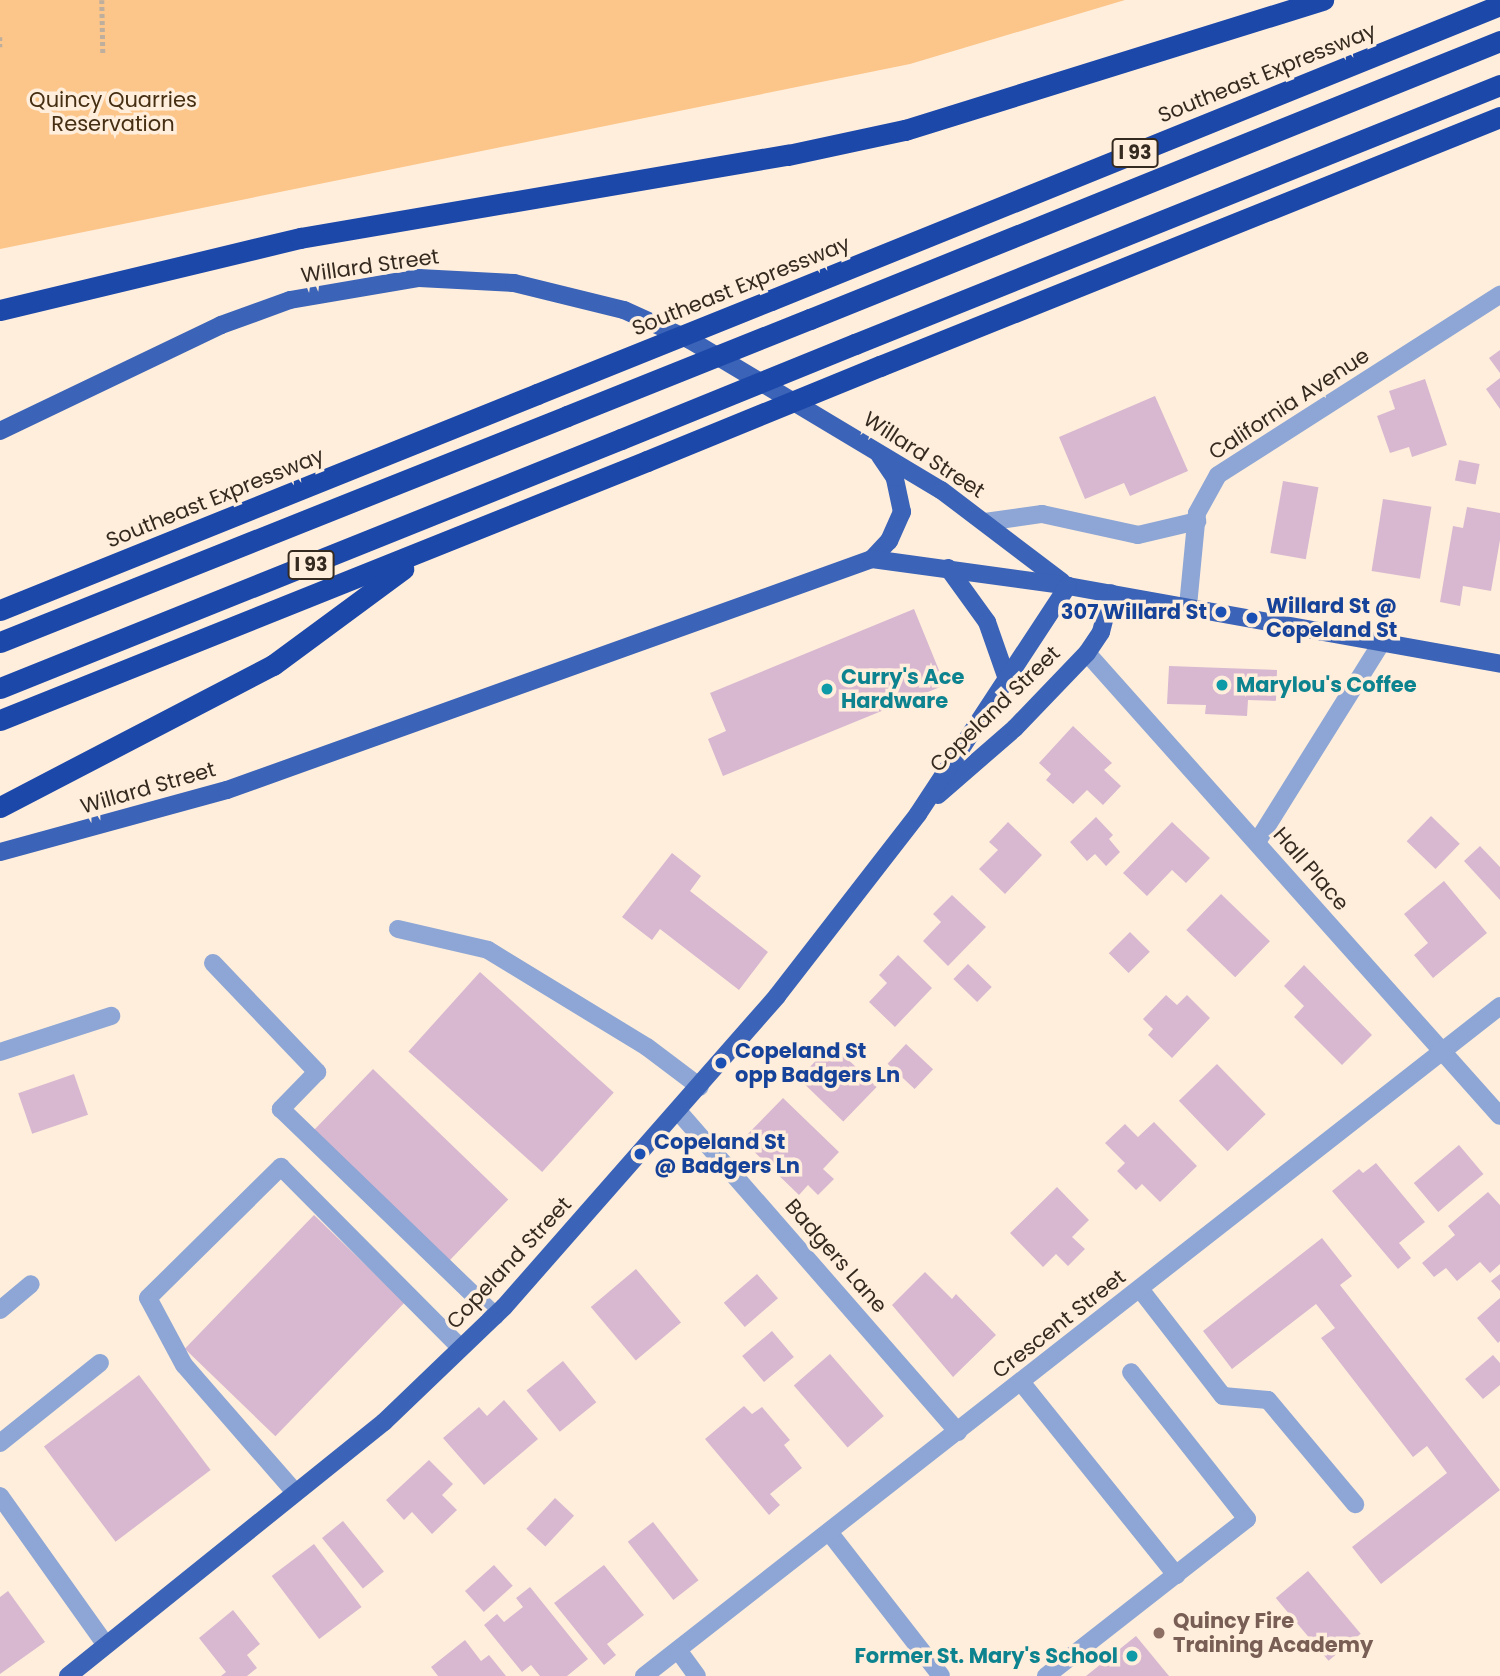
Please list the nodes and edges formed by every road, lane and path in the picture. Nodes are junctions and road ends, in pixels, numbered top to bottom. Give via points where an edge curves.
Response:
1 (102, 0) edge
2 (1323, 0) edge
3 (1500, 5) edge
4 (0, 37) edge
5 (1500, 41) edge
6 (0, 47) edge
7 (103, 54) dead end
8 (1500, 85) edge
9 (1500, 117) edge
10 (1500, 295) edge
11 (0, 310) edge
12 (0, 431) edge
13 (874, 448) junction
14 (1196, 521) junction
15 (985, 522) junction
16 (427, 551) junction
17 (872, 559) junction
18 (948, 568) junction
19 (1068, 586) junction
20 (1111, 593) junction
21 (1188, 606) junction
22 (0, 610) edge
23 (0, 642) edge
24 (1382, 642) junction
25 (1087, 653) junction
26 (1500, 664) edge
27 (1007, 679) junction
28 (0, 688) edge
29 (0, 720) edge
30 (0, 807) edge
31 (918, 814) junction
32 (1257, 842) junction
33 (0, 852) edge
34 (398, 929) dead end
35 (213, 963) dead end
36 (1500, 1006) edge
37 (111, 1016) dead end
38 (0, 1052) edge
39 (1442, 1052) junction
40 (700, 1087) junction
41 (678, 1111) junction
42 (1500, 1116) edge
43 (32, 1283) dead end
44 (1140, 1289) junction
45 (0, 1310) edge
46 (495, 1316) junction
47 (461, 1348) junction
48 (100, 1363) dead end
49 (1131, 1372) dead end
50 (1021, 1382) junction
51 (958, 1432) junction
52 (0, 1443) edge
53 (294, 1491) junction
54 (0, 1496) edge
55 (1355, 1504) dead end
56 (829, 1532) junction
57 (1177, 1575) junction
58 (105, 1644) junction
59 (678, 1650) junction
60 (68, 1676) edge
61 (644, 1676) edge
62 (696, 1676) edge
63 (941, 1676) edge
64 (1046, 1676) edge

1 - 7 path
2 - 11 highway via 892,133 788,155 337,231
3 - 22 highway, Southeast Expressway / I 93, bridge
4 - 6 path
5 - 23 highway, I 93, bridge
8 - 28 highway, I 93, bridge
9 - 16 highway, I 93, bridge
10 - 14 street, California Avenue via 1230,466 1209,487
12 - 13 main road, Willard Street via 257,311 321,292 448,277 539,288 624,310 690,340
13 - 15 main road, Willard Street
13 - 17 main road via 895,478 902,512 889,541
14 - 15 street via 1138,535 1042,514
14 - 21 street, California Avenue
15 - 19 main road, Willard Street
16 - 29 highway, I 93
16 - 30 highway via 274,665
17 - 18 main road, Willard Street
17 - 33 main road, Willard Street via 227,790
18 - 19 main road, Willard Street
18 - 27 main road via 987,622
19 - 20 main road, Willard Street
19 - 27 main road, Copeland Street
20 - 21 main road, Willard Street
20 - 25 main road, Copeland Street via 1101,632
21 - 24 main road, Willard Street
24 - 26 main road, Willard Street
24 - 32 street
25 - 31 main road, Copeland Street via 1015,728
25 - 32 street, Hall Place
27 - 31 main road, Copeland Street
31 - 40 main road, Copeland Street
32 - 39 street, Hall Place
34 - 40 street via 488,950 646,1047
35 - 46 street via 317,1072 281,1109
36 - 39 street, Crescent Street
37 - 38 street
39 - 42 street, Hall Place
39 - 44 street, Crescent Street
40 - 41 main road, Copeland Street
41 - 46 main road, Copeland Street
41 - 51 street, Badgers Lane
43 - 45 street
44 - 50 street, Crescent Street
44 - 55 street via 1223,1396 1268,1400
46 - 47 main road, Copeland Street
47 - 53 main road, Copeland Street via 384,1422
47 - 53 street via 281,1167 148,1297 184,1365
48 - 52 street
49 - 57 street via 1247,1519
50 - 51 street, Crescent Street
50 - 57 street
51 - 56 street, Crescent Street
53 - 58 main road, Copeland Street
54 - 58 street
56 - 59 street, Crescent Street
56 - 63 street
57 - 64 street
58 - 60 main road, Copeland Street
59 - 61 street, Crescent Street
59 - 62 street

